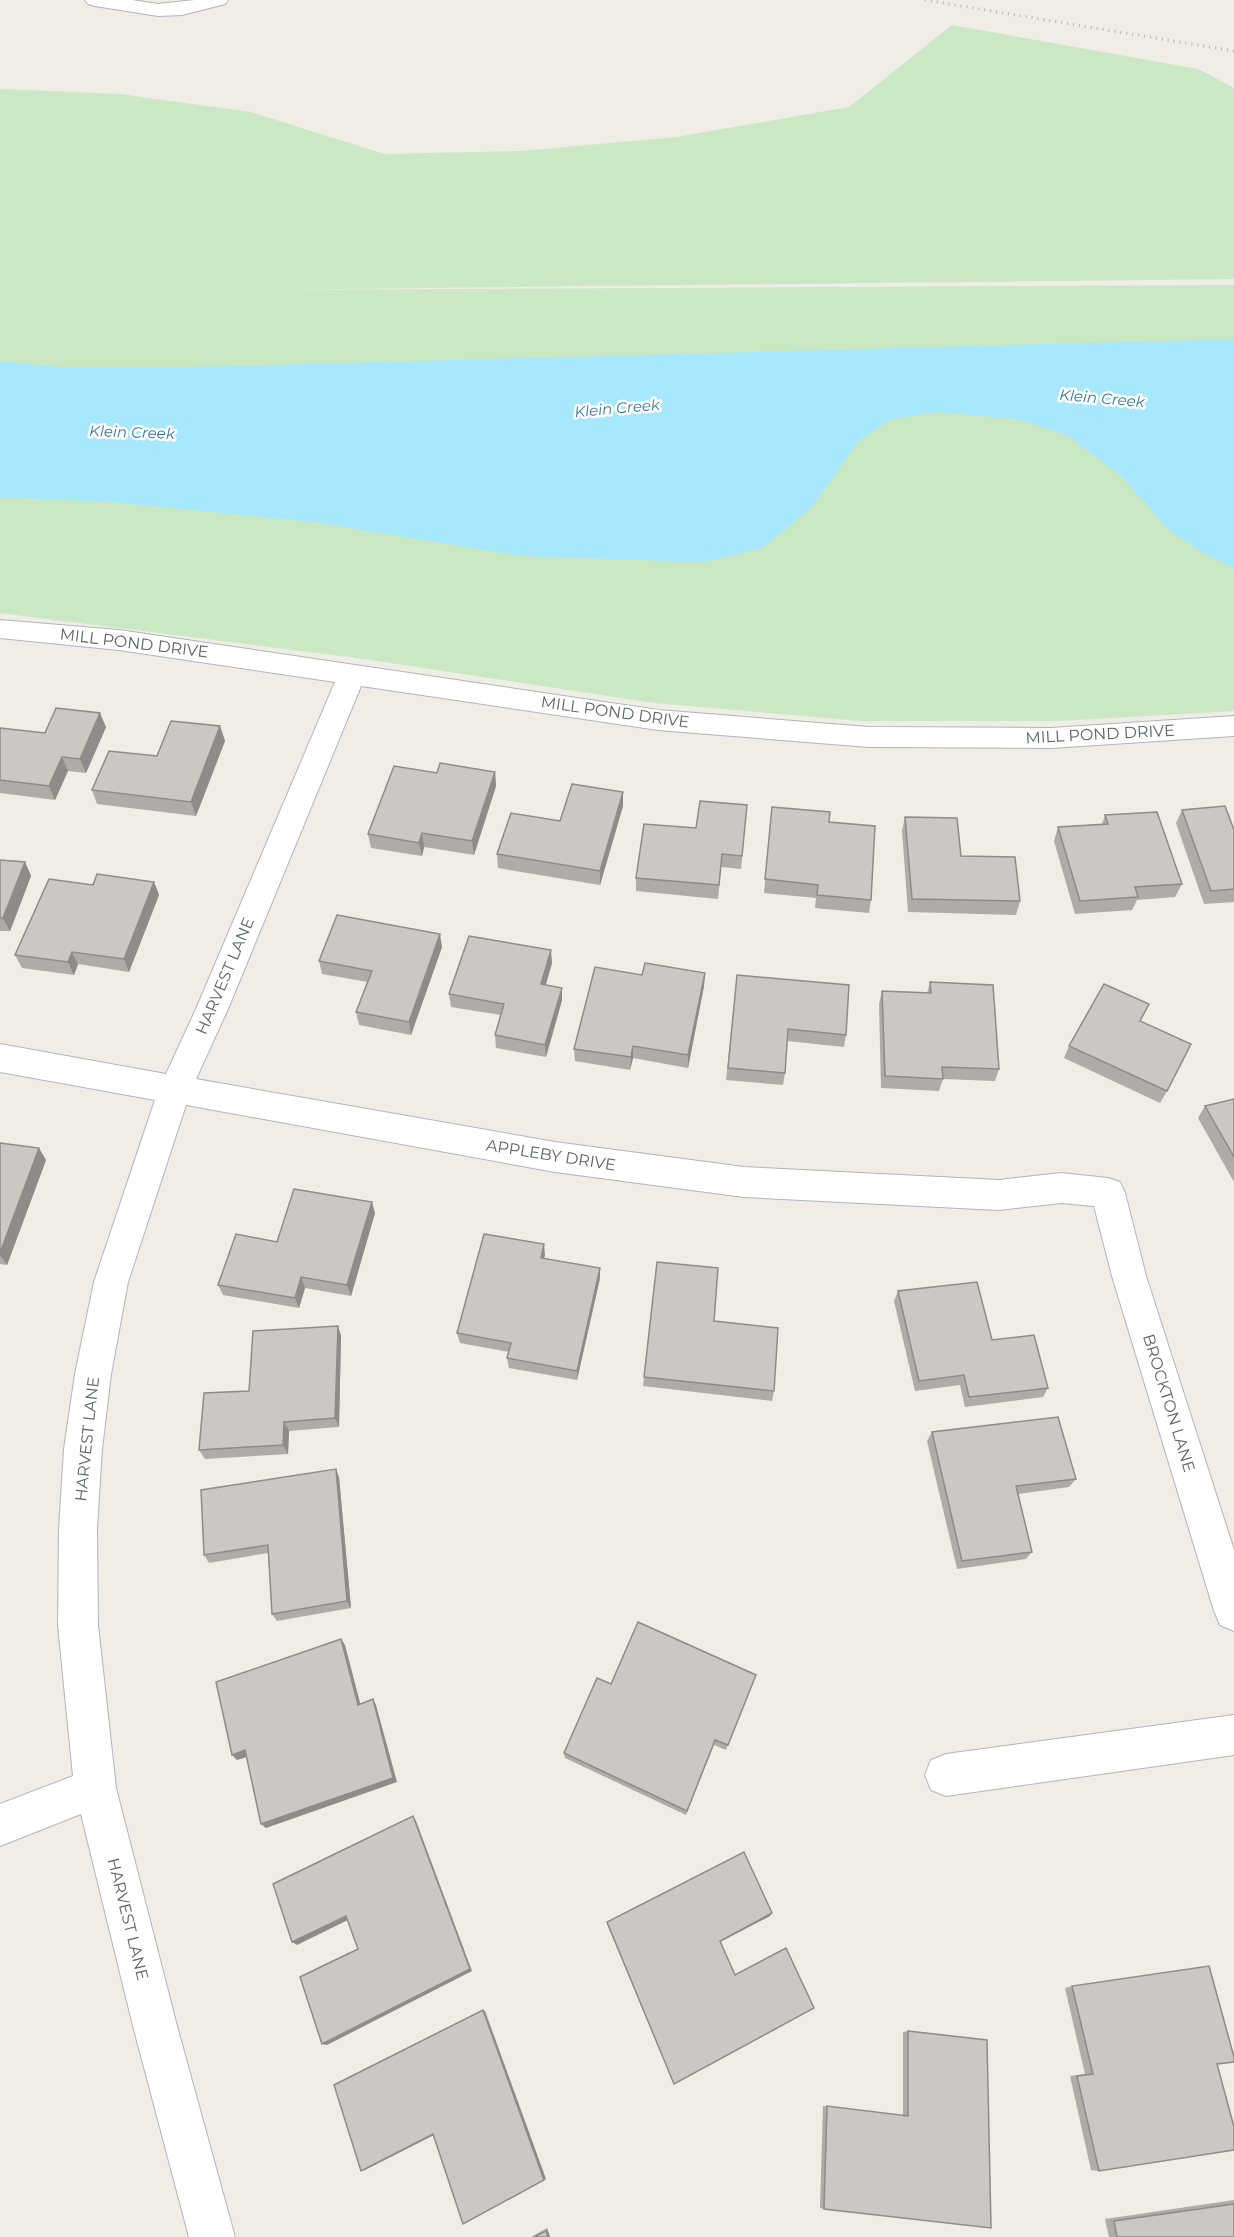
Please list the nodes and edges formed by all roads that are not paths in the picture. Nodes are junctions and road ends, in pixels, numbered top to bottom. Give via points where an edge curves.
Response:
1 (96, 0) edge
2 (218, 0) edge
3 (0, 629) edge
4 (352, 673) junction
5 (1234, 726) edge
6 (0, 1058) edge
7 (175, 1090) junction
8 (1108, 1193) joint
9 (1234, 1611) edge
10 (1234, 1736) edge
11 (946, 1775) dead end
12 (95, 1788) junction
13 (0, 1825) edge
14 (212, 2237) edge

1 - 2 street via 158,10
3 - 4 street, MILL POND DRIVE via 119,640
4 - 5 street, MILL POND DRIVE via 658,720 869,737 1051,738
4 - 7 street, HARVEST LANE
6 - 7 street, APPLEBY DRIVE
7 - 8 street, APPLEBY DRIVE via 555,1157 744,1182 999,1195 1061,1188
7 - 12 street, HARVEST LANE via 111,1282 83,1449 78,1625
8 - 9 street, BROCKTON LANE via 1129,1276
10 - 11 street
12 - 13 street
12 - 14 street, HARVEST LANE

